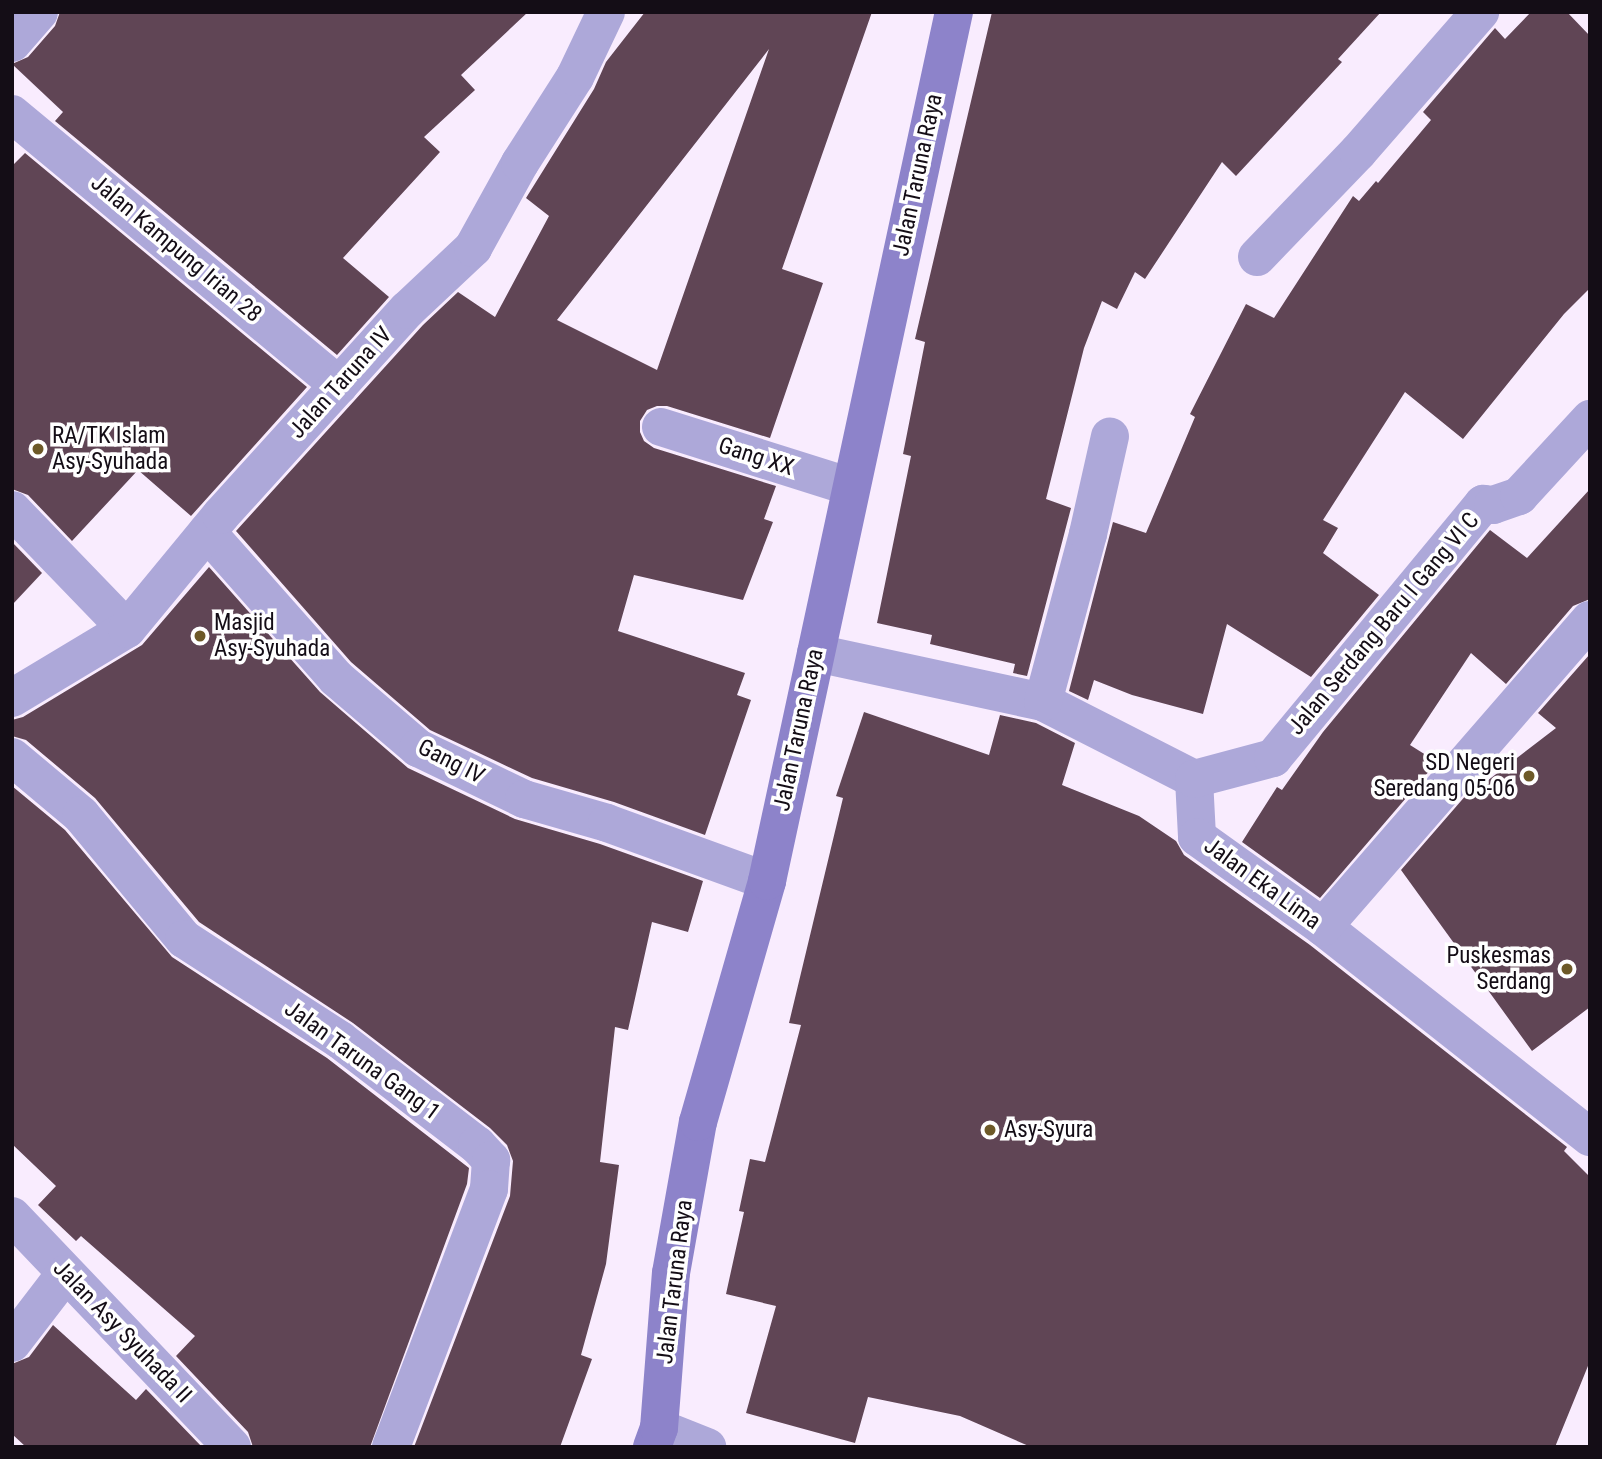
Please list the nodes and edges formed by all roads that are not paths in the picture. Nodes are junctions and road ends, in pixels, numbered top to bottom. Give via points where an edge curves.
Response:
1 (39, 12) edge
2 (606, 12) edge
3 (954, 12) edge
4 (1480, 12) edge
5 (12, 43) edge
6 (12, 114) edge
7 (1257, 257) dead end
8 (340, 385) junction
9 (1590, 419) edge
10 (662, 427) dead end
11 (1110, 436) dead end
12 (851, 487) junction
13 (12, 510) edge
14 (207, 532) junction
15 (1590, 620) edge
16 (127, 629) junction
17 (816, 653) junction
18 (12, 698) edge
19 (1043, 702) junction
20 (12, 757) edge
21 (1194, 779) junction
22 (767, 881) junction
23 (1323, 927) junction
24 (1590, 1137) edge
25 (12, 1216) edge
26 (65, 1274) junction
27 (12, 1343) edge
28 (656, 1437) edge
29 (232, 1447) edge
30 (391, 1447) edge
31 (707, 1447) edge

1 - 5 street
2 - 8 street, Jalan Taruna IV via 575,78 473,247 407,310
3 - 12 street, Jalan Taruna Raya
4 - 7 street via 1358,152
6 - 8 street, Jalan Kampung Irian 28
8 - 14 street, Jalan Taruna IV
9 - 21 street, Jalan Serdang Baru I Gang VI C via 1519,496 1483,504 1273,758
10 - 12 street, Gang XX
11 - 19 street
12 - 17 street, Jalan Taruna Raya
13 - 16 street
14 - 16 street, Jalan Taruna IV
14 - 22 street, Gang IV via 336,678 418,748 524,799 607,823
15 - 23 street
16 - 18 street, Jalan Taruna IV
17 - 19 street
17 - 22 street, Jalan Taruna Raya
19 - 21 street
20 - 30 street, Jalan Taruna Gang 1 via 81,815 184,940 340,1040 491,1160 489,1189
21 - 23 street, Jalan Eka Lima via 1197,837
22 - 28 street, Jalan Taruna Raya via 698,1122 671,1273
23 - 24 street, Jalan Eka Lima
25 - 26 street, Jalan Asy Syuhada II
26 - 27 street
26 - 29 street, Jalan Asy Syuhada II
28 - 31 street

